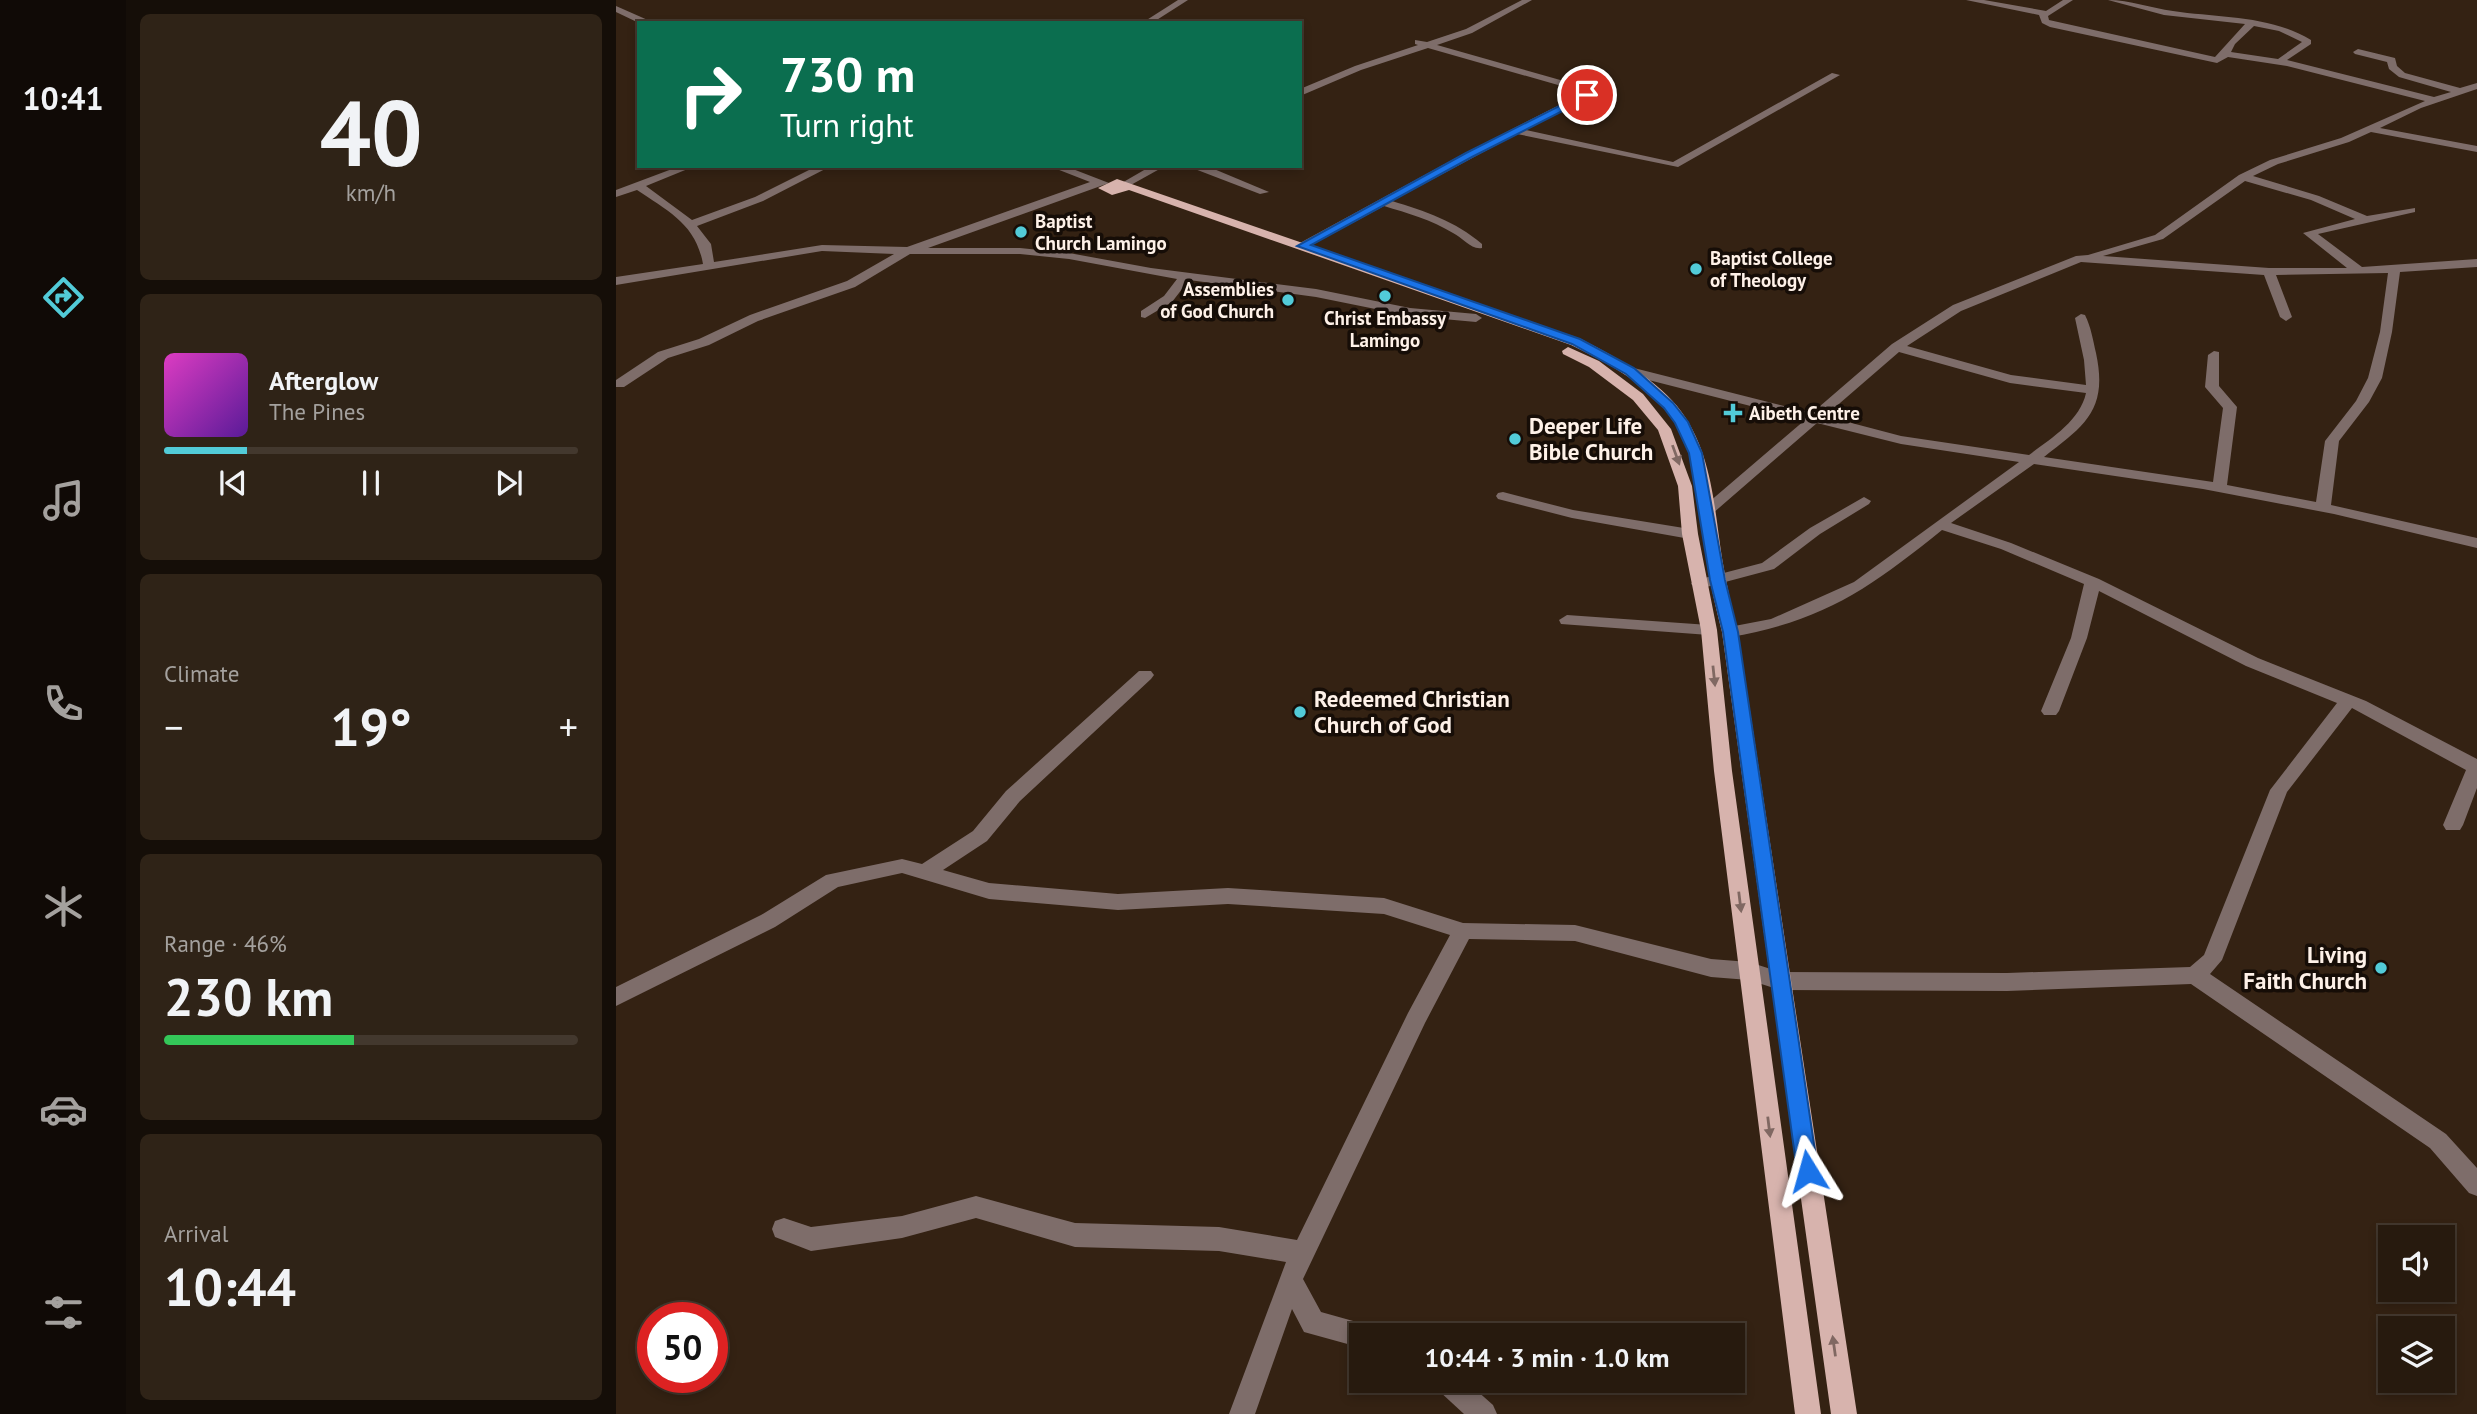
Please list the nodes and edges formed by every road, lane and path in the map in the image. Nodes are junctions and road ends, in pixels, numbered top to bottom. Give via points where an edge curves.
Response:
1 (1184, 0) edge
2 (1514, 0) edge
3 (1528, 0) edge
4 (1970, 0) edge
5 (2069, 0) edge
6 (2112, 0) edge
7 (616, 9) edge
8 (2043, 14) junction
9 (643, 21) edge
10 (1149, 21) edge
11 (2252, 23) junction
12 (1424, 44) junction
13 (2358, 52) dead end
14 (2226, 54) junction
15 (2287, 63) junction
16 (1835, 75) dead end
17 (1302, 84) edge
18 (2477, 86) edge
19 (2459, 91) junction
20 (1302, 92) edge
21 (2434, 100) junction
22 (2371, 129) junction
23 (1516, 131) junction
24 (2477, 149) edge
25 (685, 168) edge
26 (822, 168) edge
27 (1060, 168) edge
28 (1141, 168) edge
29 (1155, 168) edge
30 (1201, 168) edge
31 (2243, 177) junction
32 (1115, 185) junction
33 (639, 186) junction
34 (1264, 192) dead end
35 (616, 194) edge
36 (1382, 202) junction
37 (2411, 210) dead end
38 (2366, 220) junction
39 (690, 225) junction
40 (1302, 246) junction
41 (1478, 246) dead end
42 (908, 251) junction
43 (2080, 258) junction
44 (2477, 262) edge
45 (709, 267) junction
46 (2394, 269) junction
47 (2359, 271) junction
48 (2270, 272) junction
49 (1185, 276) junction
50 (616, 281) edge
51 (1145, 314) dead end
52 (2286, 317) dead end
53 (1476, 318) junction
54 (2081, 318) dead end
55 (1897, 347) junction
56 (2214, 355) dead end
57 (1630, 371) junction
58 (619, 384) dead end
59 (2091, 390) junction
60 (1815, 420) junction
61 (2031, 461) junction
62 (2219, 489) junction
63 (1503, 496) dead end
64 (1864, 501) dead end
65 (2323, 508) junction
66 (1707, 511) junction
67 (1941, 524) junction
68 (1689, 534) junction
69 (2477, 543) edge
70 (1708, 582) junction
71 (2094, 582) junction
72 (1567, 620) dead end
73 (1720, 631) junction
74 (1145, 675) dead end
75 (2348, 701) junction
76 (2050, 711) dead end
77 (2477, 767) edge
78 (2452, 825) dead end
79 (925, 873) junction
80 (1463, 931) junction
81 (1749, 971) junction
82 (2195, 975) junction
83 (1780, 981) junction
84 (616, 998) edge
85 (2477, 1185) edge
86 (784, 1229) dead end
87 (1303, 1253) junction
88 (1290, 1280) junction
89 (1349, 1332) edge
90 (1460, 1393) edge
91 (1241, 1414) edge
92 (1484, 1414) edge
93 (1808, 1414) edge
94 (1844, 1414) edge

1 - 10 street
2 - 12 street
3 - 12 street via 1469,32
4 - 8 street
5 - 8 street
6 - 11 street
7 - 9 street
8 - 14 street via 2050,24 2171,52 2217,60
11 - 14 street
11 - 15 street via 2308,42 2282,60
12 - 17 street via 1358,61
12 - 20 street
12 - 23 street via 1587,92
13 - 19 street via 2392,60 2392,67 2402,75
14 - 15 street
15 - 21 street
16 - 23 street via 1674,165
18 - 19 street
19 - 21 street
21 - 22 street
22 - 24 street
22 - 31 street
23 - 36 street
25 - 33 street
26 - 39 street via 760,199
27 - 32 street
28 - 32 street
29 - 32 street
30 - 34 street
31 - 38 street via 2315,198
31 - 43 street via 2160,237
32 - 40 main road
32 - 42 street
32 - 53 main road
33 - 35 street
33 - 39 street
36 - 40 street
36 - 41 street via 1450,225
37 - 38 street
38 - 47 street via 2309,233
39 - 45 street via 705,244
40 - 57 main road via 1547,330
42 - 45 street via 822,248
42 - 49 street via 1038,251
42 - 58 street via 851,284 663,355
43 - 48 street
43 - 55 street via 1957,308
44 - 46 street
45 - 50 street
46 - 47 street
46 - 65 street via 2376,376 2332,441
47 - 48 street
48 - 52 street
49 - 51 street via 1168,299
49 - 53 street
53 -> 68 main road via 1573,353 1638,397 1672,445 1685,486
54 - 59 street via 2090,349
55 - 59 street via 2010,379
55 - 60 street
56 - 62 street via 2212,387 2230,407
57 - 60 street
57 - 66 main road via 1669,405 1681,422 1696,453
59 - 61 street via 2091,402 2081,417
60 - 61 street via 1901,440
60 - 66 street
61 - 62 street
61 - 67 street
62 - 65 street
63 - 68 street via 1572,514
64 - 70 street via 1768,566
65 - 69 street
66 - 70 main road
67 - 71 street
67 - 73 street via 1848,592 1776,624
68 - 70 main road
70 - 73 main road
71 - 75 street via 2252,662
71 - 76 street via 2079,638
72 - 73 street
73 -> 81 main road
73 - 83 main road
74 - 79 street via 1023,787 980,836
75 - 77 street
75 - 82 street via 2279,790 2212,960
77 - 78 street
79 - 80 street via 989,891 1118,902 1228,896 1384,906
79 - 84 street via 902,866 833,880 768,921
80 - 81 street via 1574,933 1711,968
80 - 87 street
81 - 83 street
81 -> 93 main road
82 - 83 street via 2007,982
82 - 85 street via 2438,1140
94 -> 83 main road
86 - 87 street via 811,1239 902,1227 976,1207 1075,1235 1219,1239
87 - 88 street
88 - 89 street via 1313,1323
88 - 91 street
90 - 92 street

